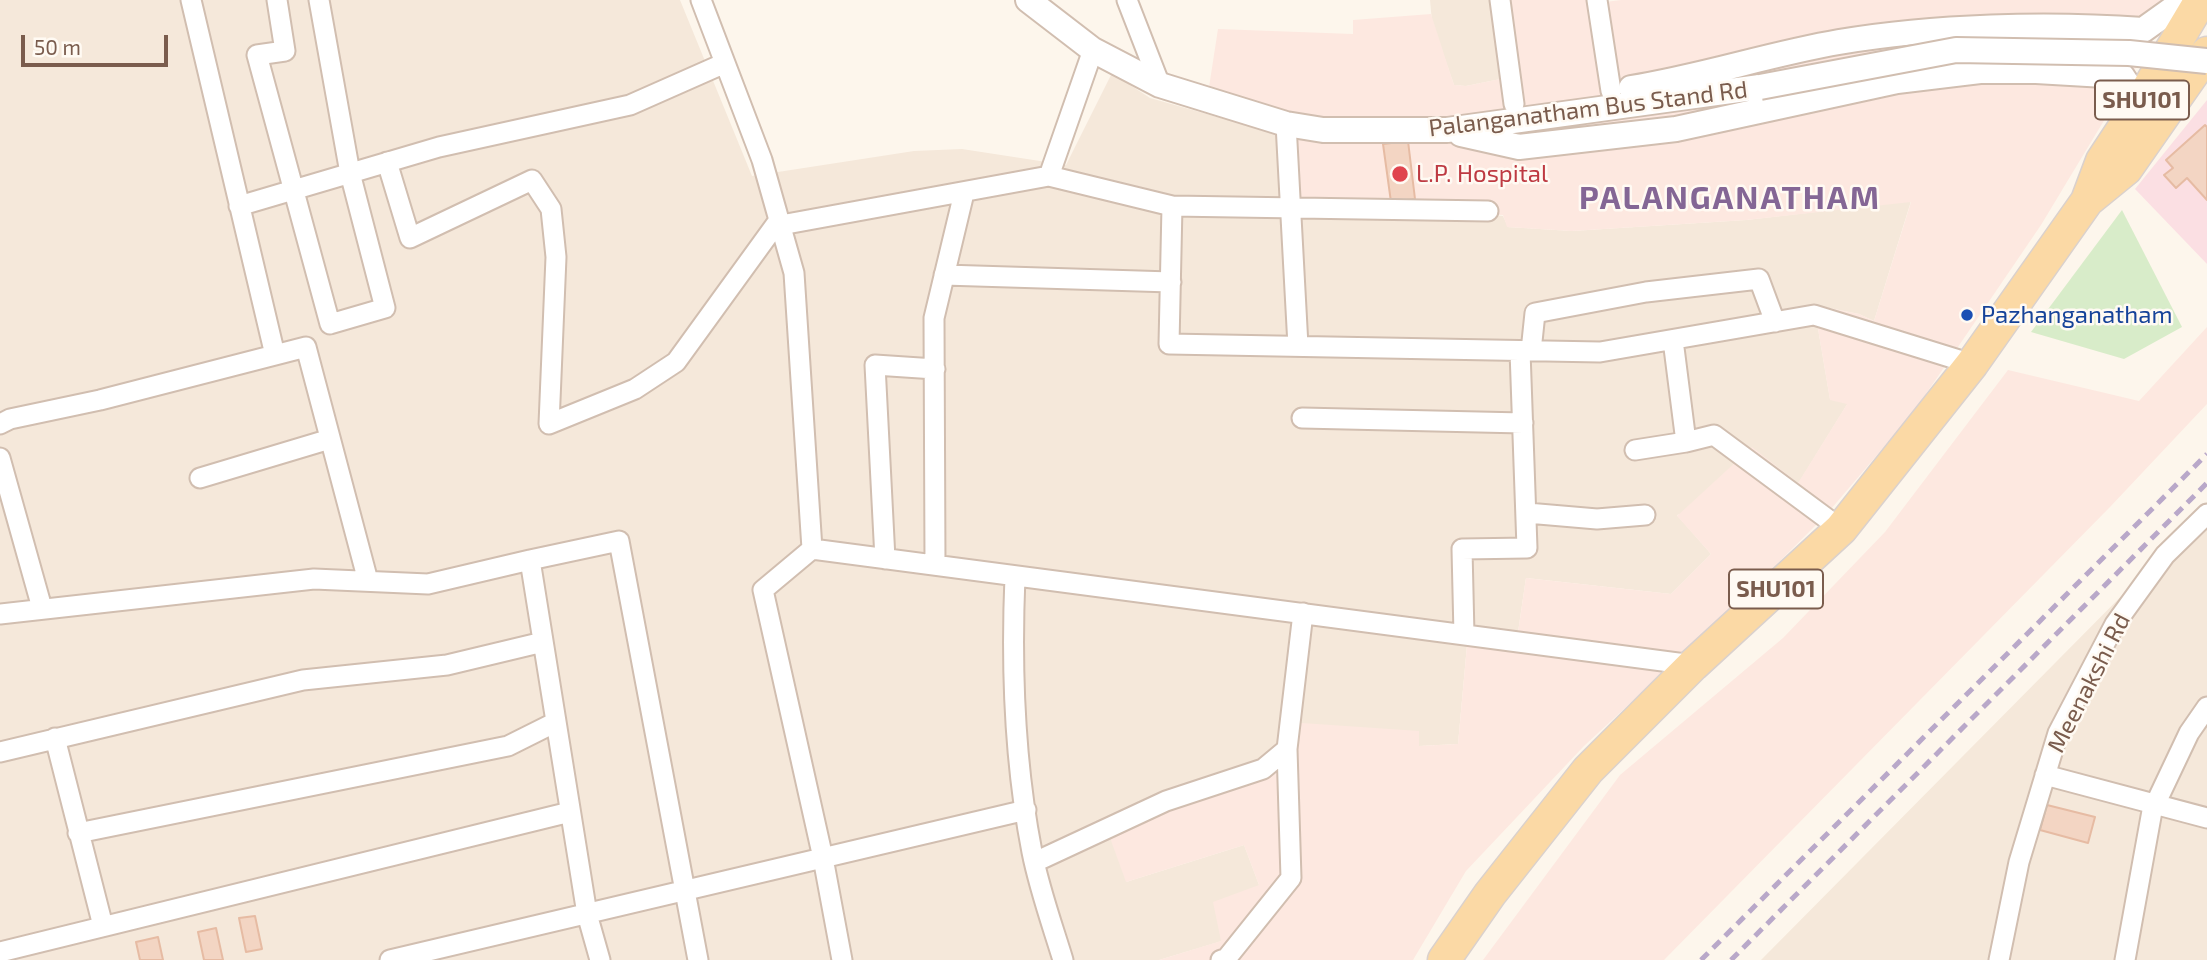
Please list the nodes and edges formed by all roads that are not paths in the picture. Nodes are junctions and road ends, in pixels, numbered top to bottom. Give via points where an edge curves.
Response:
1 (191, 0) edge
2 (276, 0) edge
3 (319, 0) edge
4 (701, 0) edge
5 (1028, 0) edge
6 (1127, 0) edge
7 (1500, 0) edge
8 (1597, 0) edge
9 (2185, 0) edge
10 (2201, 0) edge
11 (1093, 50) junction
12 (725, 62) junction
13 (2204, 63) edge
14 (2122, 76) junction
15 (2156, 77) junction
16 (1160, 85) junction
17 (1611, 90) junction
18 (1514, 104) junction
19 (2133, 114) junction
20 (1286, 124) junction
21 (1447, 130) junction
22 (387, 162) junction
23 (350, 173) junction
24 (1049, 176) junction
25 (293, 190) junction
26 (964, 193) junction
27 (2087, 201) junction
28 (239, 206) junction
29 (1172, 206) junction
30 (1292, 208) junction
31 (1488, 211) dead end
32 (780, 223) junction
33 (944, 275) junction
34 (1171, 282) junction
35 (1775, 322) junction
36 (1673, 340) junction
37 (1298, 346) junction
38 (1525, 351) junction
39 (275, 355) junction
40 (1972, 364) junction
41 (934, 369) junction
42 (1302, 418) dead end
43 (1523, 423) junction
44 (0, 424) edge
45 (330, 439) junction
46 (1686, 442) junction
47 (1635, 450) dead end
48 (0, 458) edge
49 (200, 478) dead end
50 (1527, 513) junction
51 (1645, 514) dead end
52 (2207, 514) edge
53 (1841, 529) junction
54 (812, 549) junction
55 (885, 559) junction
56 (530, 560) junction
57 (935, 565) junction
58 (1015, 576) junction
59 (368, 581) junction
60 (42, 608) junction
61 (1303, 613) junction
62 (0, 614) edge
63 (1464, 635) junction
64 (543, 642) junction
65 (1693, 665) junction
66 (2207, 707) edge
67 (556, 722) junction
68 (55, 738) junction
69 (1287, 750) junction
70 (0, 752) edge
71 (2045, 775) junction
72 (2155, 804) junction
73 (1026, 810) junction
74 (570, 811) junction
75 (2207, 818) edge
76 (78, 834) junction
77 (823, 858) junction
78 (1035, 862) junction
79 (683, 891) junction
80 (587, 914) junction
81 (103, 926) junction
82 (0, 952) edge
83 (390, 960) edge
84 (600, 960) edge
85 (698, 960) edge
86 (842, 960) edge
87 (1063, 960) edge
88 (1222, 960) edge
89 (1444, 960) edge
90 (1999, 960) edge
91 (2125, 960) edge

1 - 28 street
2 - 25 street via 285,51 257,55
3 - 23 street
4 - 12 street
5 - 11 street, Palanganatham Bus Stand Rd
6 - 16 street
7 - 18 street
8 - 17 street
9 - 17 street via 2143,30 1950,30 1839,42 1669,82
10 - 15 main road, SHU101
11 - 16 street, Palanganatham Bus Stand Rd
11 - 24 street
12 - 22 street via 630,105 439,146
12 - 32 street
13 - 15 street
13 - 21 street, Palanganatham Bus Stand Rd, bridge via 2129,53 1956,50 1760,87
13 - 27 main road, SHU101 via 2126,169
14 - 15 street
14 - 19 street via 2132,92
14 - 21 street via 1980,71 1897,81 1676,129 1519,147
15 - 19 main road, SHU101
16 - 20 street, Palanganatham Bus Stand Rd
17 - 18 street
18 - 21 street
19 - 27 main road, SHU101 via 2102,161
20 - 21 street, Palanganatham Bus Stand Rd via 1323,130
20 - 30 street
22 - 23 street
22 - 32 street via 410,238 532,180 551,209 556,257 549,424 635,389 676,362
23 - 25 street
23 - 25 street via 385,308 330,324
24 - 26 street
24 - 29 street
25 - 28 street
26 - 32 street
26 - 33 street
27 - 40 main road, SHU101
28 - 39 street
29 - 30 street
29 - 34 street
30 - 31 street
30 - 37 street
32 - 54 street via 794,273
33 - 34 street
33 - 41 street via 934,318
34 - 37 street via 1169,344
35 - 36 street
35 - 38 street via 1759,279 1535,313
35 - 40 street via 1814,315
36 - 38 street via 1600,352
36 - 46 street
37 - 38 street
38 - 43 street
39 - 44 street
39 - 45 street via 306,347
40 - 53 main road, SHU101
41 - 55 street via 875,365
41 - 57 street
42 - 43 street
43 - 50 street
45 - 49 street
45 - 59 street
46 - 47 street
46 - 53 street via 1714,435
48 - 60 street
50 - 51 street via 1597,519
50 - 63 street via 1528,548 1462,549
52 - 71 street, Meenakshi Rd via 2165,555 2115,624 2058,733
53 - 65 main road, SHU101
54 - 55 street
54 - 77 street via 763,590
55 - 57 street
56 - 59 street via 428,584
56 - 64 street
56 - 79 street via 619,541
57 - 58 street
58 - 61 street
58 - 73 street via 1011,664
59 - 60 street via 314,579
60 - 62 street
61 - 63 street
61 - 69 street
63 - 65 street
64 - 67 street
64 - 68 street via 447,665 303,680
65 - 89 main road, SHU101 via 1588,770
66 - 72 street via 2189,733
67 - 74 street
67 - 76 street via 508,746
68 - 70 street
68 - 76 street
69 - 78 street via 1263,769 1166,802
69 - 88 street via 1291,878
71 - 72 street
71 - 90 street, Meenakshi Rd via 2019,862
72 - 75 street
72 - 91 street
73 - 77 street
73 - 78 street
74 - 80 street
74 - 81 street
76 - 81 street
77 - 79 street
77 - 86 street
78 - 87 street
79 - 80 street
79 - 85 street
80 - 83 street
80 - 84 street
81 - 82 street

